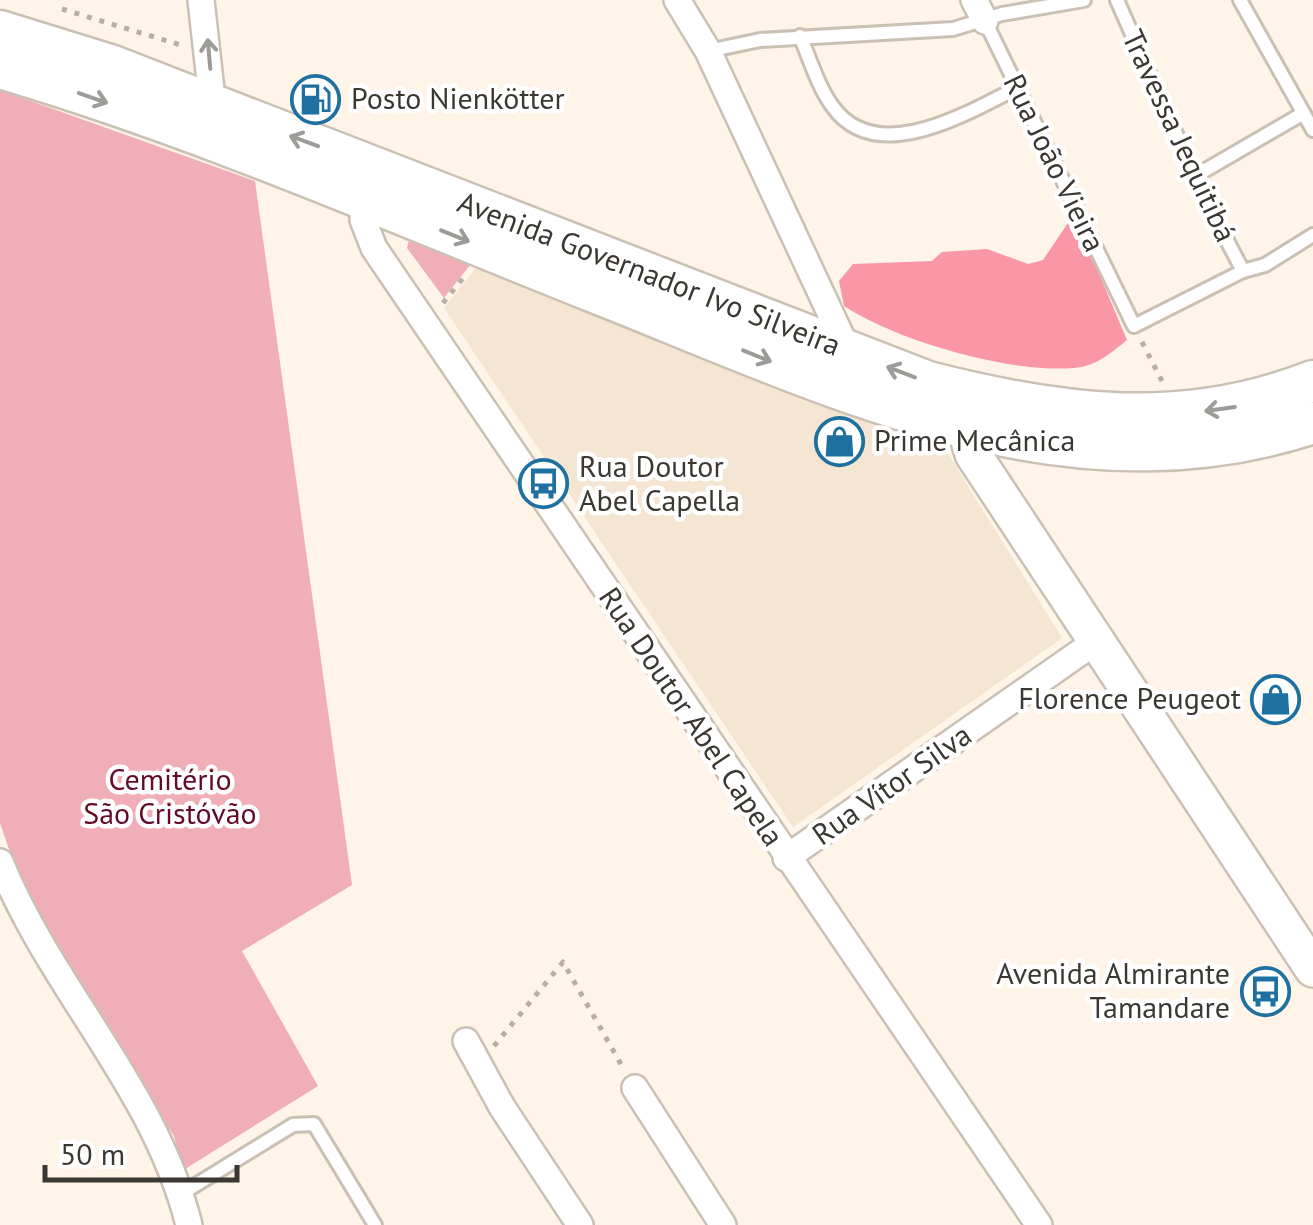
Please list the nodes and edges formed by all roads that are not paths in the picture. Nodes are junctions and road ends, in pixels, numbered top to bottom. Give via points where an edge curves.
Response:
1 (201, 0) edge
2 (677, 0) edge
3 (1084, 0) edge
4 (1117, 0) edge
5 (1245, 1) edge
6 (979, 10) edge
7 (0, 31) edge
8 (800, 36) junction
9 (708, 51) junction
10 (0, 68) edge
11 (1018, 88) junction
12 (213, 108) junction
13 (1302, 114) junction
14 (1313, 130) edge
15 (1196, 176) junction
16 (370, 184) junction
17 (1313, 235) edge
18 (1244, 271) junction
19 (848, 352) junction
20 (1313, 380) edge
21 (1313, 422) edge
22 (966, 430) junction
23 (1095, 642) junction
24 (786, 858) junction
25 (0, 862) edge
26 (1313, 970) edge
27 (466, 1041) dead end
28 (635, 1088) road end
29 (182, 1194) junction
30 (190, 1225) edge
31 (375, 1225) edge
32 (580, 1225) edge
33 (723, 1225) edge
34 (1039, 1225) edge

12 -> 1 street
2 - 9 street
3 - 6 lane
4 - 15 lane, Travessa Jequitibá
5 - 13 lane
6 - 8 lane via 929,32
6 - 11 lane, Rua João Vieira
7 - 12 main road, Avenida Governador Ivo Silveira via 110,65
8 - 9 lane
8 - 11 lane via 832,107 870,132 930,132
9 - 19 street
10 -> 16 main road, Avenida Governador Ivo Silveira
11 - 18 lane, Rua João Vieira via 1134,326
16 -> 12 main road, Avenida Governador Ivo Silveira
13 - 14 lane
13 - 15 lane
15 - 18 lane, Travessa Jequitibá
16 - 19 main road, Avenida Governador Ivo Silveira
16 -> 22 main road, Avenida Governador Ivo Silveira via 866,399
16 - 24 street, Rua Doutor Abel Capela via 363,220 374,248
17 - 18 lane
20 -> 19 main road, Avenida Governador Ivo Silveira via 1221,410 1080,412 1008,403
21 - 22 main road, Avenida Governador Ivo Silveira via 1208,447 1143,450 1030,444
22 - 23 main road via 973,454
23 - 24 street, Rua Vítor Silva
23 - 26 main road
24 - 34 street, Rua Doutor Abel Capela
25 - 29 street via 43,954 160,1137
27 - 32 street
28 - 33 street
29 - 30 street
29 - 31 lane via 308,1122

